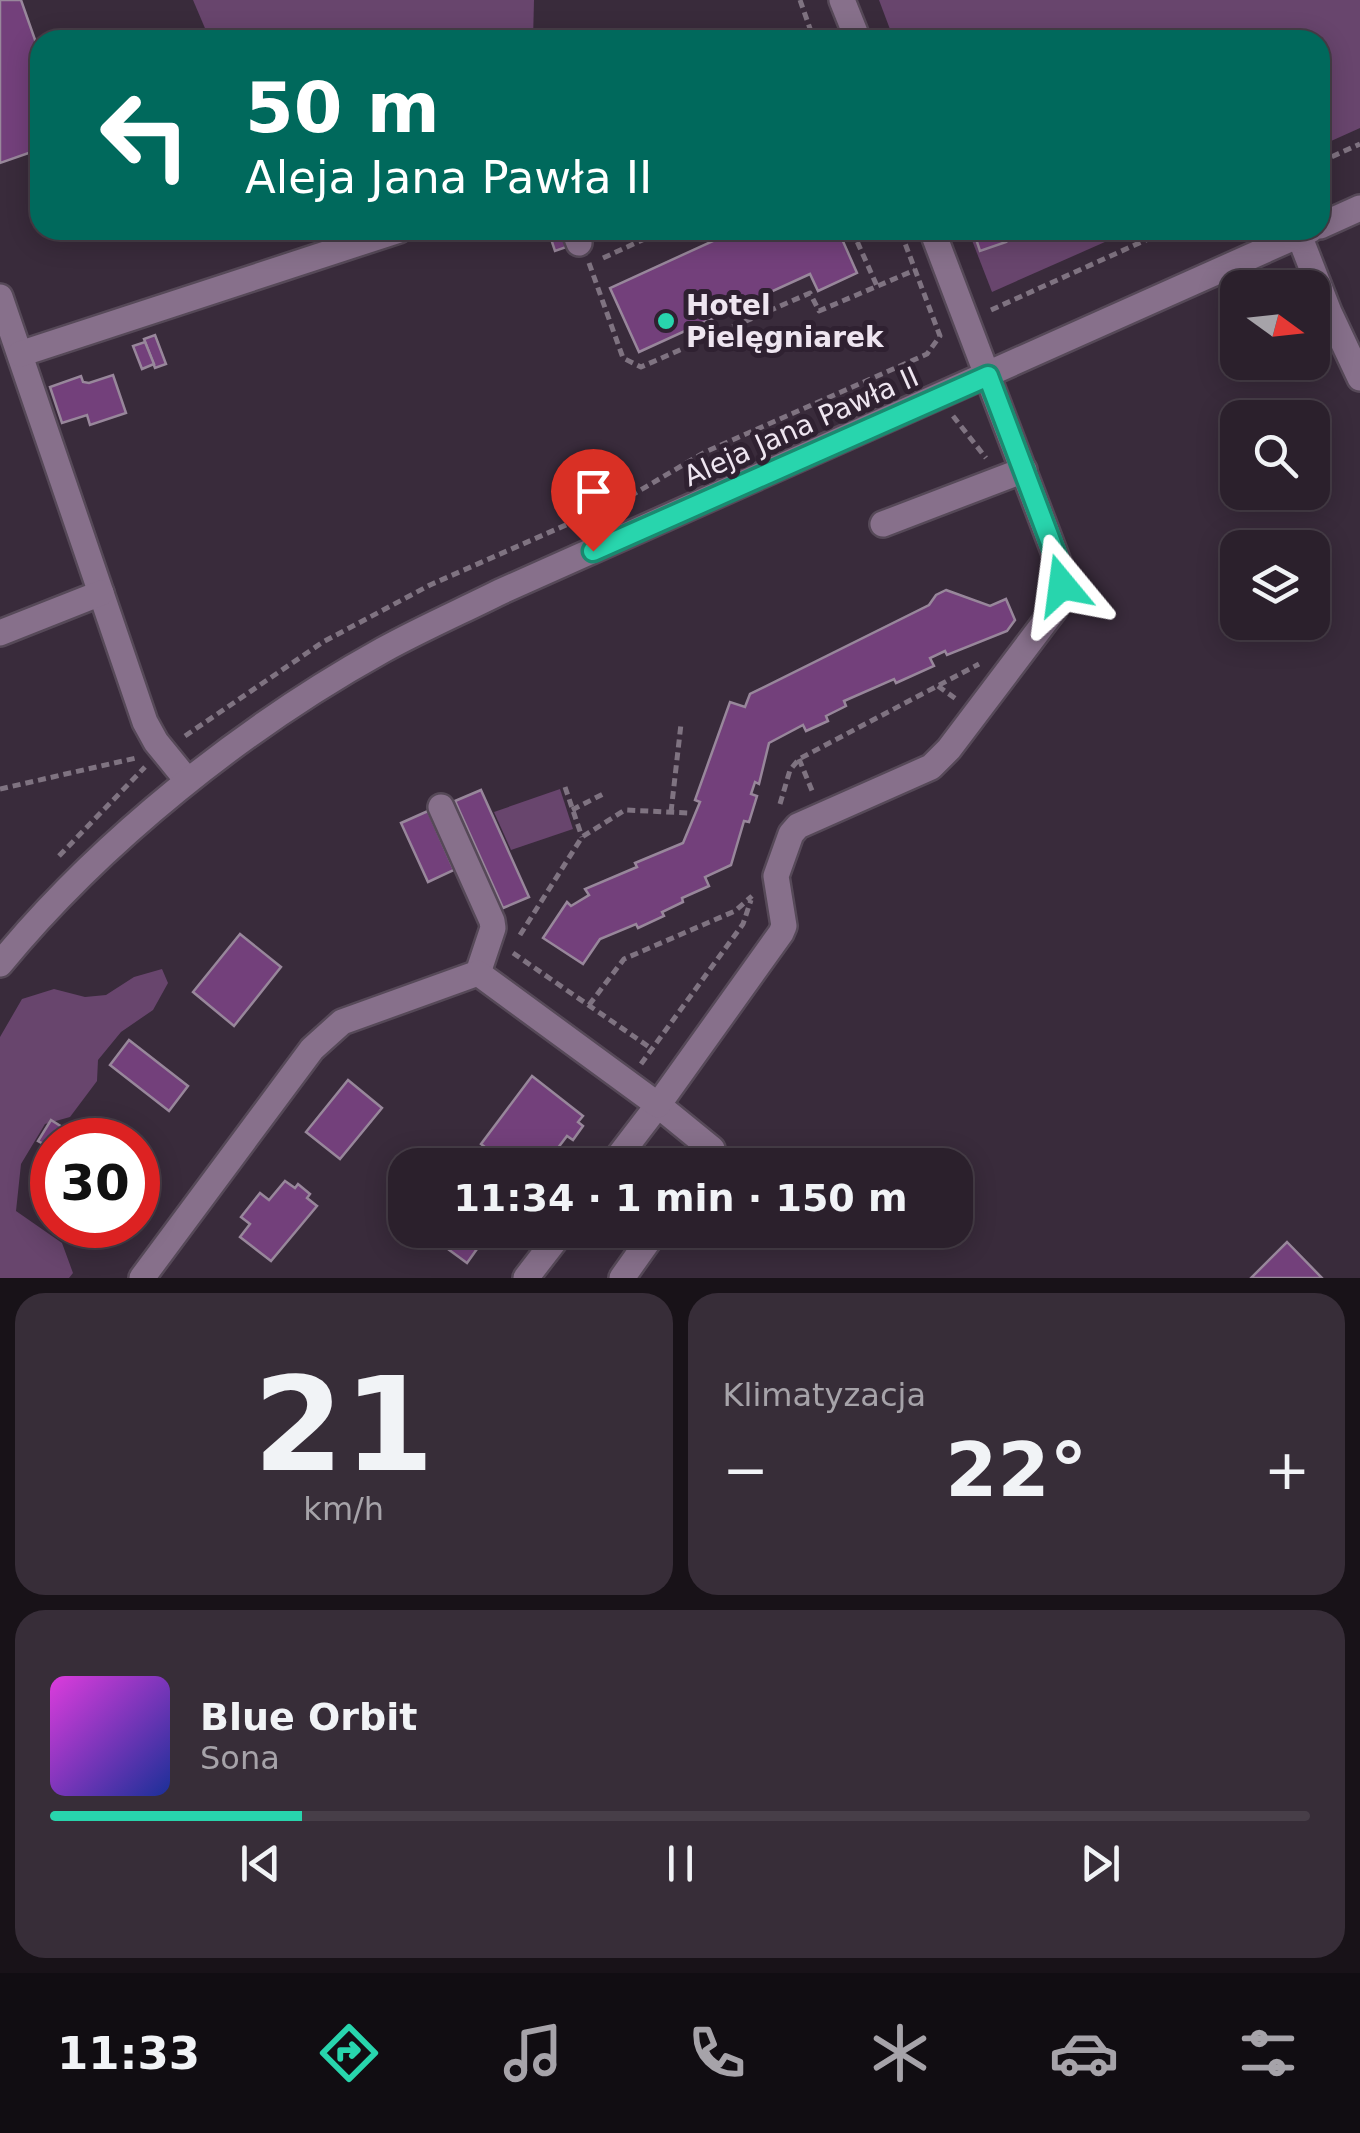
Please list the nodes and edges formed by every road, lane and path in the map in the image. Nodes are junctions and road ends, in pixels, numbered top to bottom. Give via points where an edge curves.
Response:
1 (800, 0) edge
2 (842, 0) edge
3 (810, 30) edge
4 (854, 30) edge
5 (1360, 144) edge
6 (1330, 158) edge
7 (1360, 208) edge
8 (1330, 221) edge
9 (368, 240) edge
10 (612, 240) edge
11 (857, 240) edge
12 (936, 240) edge
13 (1146, 240) edge
14 (1288, 240) edge
15 (1313, 240) edge
16 (581, 246) edge
17 (915, 270) dead end
18 (878, 286) junction
19 (0, 297) edge
20 (987, 312) dead end
21 (20, 354) junction
22 (927, 354) dead end
23 (988, 376) junction
24 (1360, 378) edge
25 (943, 396) junction
26 (1013, 474) junction
27 (883, 524) dead end
28 (100, 593) junction
29 (0, 633) edge
30 (986, 661) dead end
31 (681, 724) dead end
32 (163, 752) junction
33 (800, 758) junction
34 (187, 780) junction
35 (565, 788) dead end
36 (0, 789) edge
37 (603, 794) dead end
38 (779, 806) dead end
39 (441, 807) dead end
40 (572, 810) junction
41 (671, 812) junction
42 (688, 813) dead end
43 (822, 815) junction
44 (582, 838) junction
45 (757, 880) dead end
46 (752, 898) junction
47 (500, 944) junction
48 (0, 964) edge
49 (478, 972) junction
50 (588, 1005) junction
51 (652, 1049) junction
52 (628, 1083) junction
53 (658, 1105) junction
54 (625, 1148) edge
55 (712, 1148) edge
56 (548, 1248) edge
57 (643, 1248) edge
58 (142, 1278) edge
59 (526, 1278) edge
60 (622, 1278) edge

1 - 3 path
2 - 4 street
5 - 6 path
7 - 8 street, Aleja Jana Pawła II
9 - 21 street
10 - 16 path
11 - 18 path
12 - 23 street
13 - 20 path
14 - 23 street, Aleja Jana Pawła II
15 - 24 street via 1336,330
16 - 18 path via 623,358 642,367 810,293 819,311
17 - 18 path
19 - 21 street
21 - 28 street
22 - 25 path
23 - 25 street, Aleja Jana Pawła II
23 - 26 street
25 - 26 path via 950,414
25 - 34 street, Aleja Jana Pawła II via 384,649
26 - 27 street
26 - 43 street via 1063,575 1054,610 930,767
28 - 29 street
28 - 32 street via 145,722
30 - 33 path
31 - 41 path
32 - 34 street
32 - 36 path
33 - 38 path
33 - 43 path
34 - 48 street, Aleja Jana Pawła II
35 - 40 path
37 - 40 path
39 - 47 street
40 - 44 path
41 - 42 path
41 - 44 path via 625,810
43 - 53 street via 791,834 776,876 782,934
44 - 47 path
45 - 46 path
46 - 50 path via 624,959
46 - 51 path via 743,924
47 - 49 street
47 - 50 path
49 - 52 street
49 - 58 street via 342,1022 325,1036
50 - 51 path
51 - 52 path
52 - 53 street
53 - 54 street
53 - 55 street
56 - 59 street
57 - 60 street

